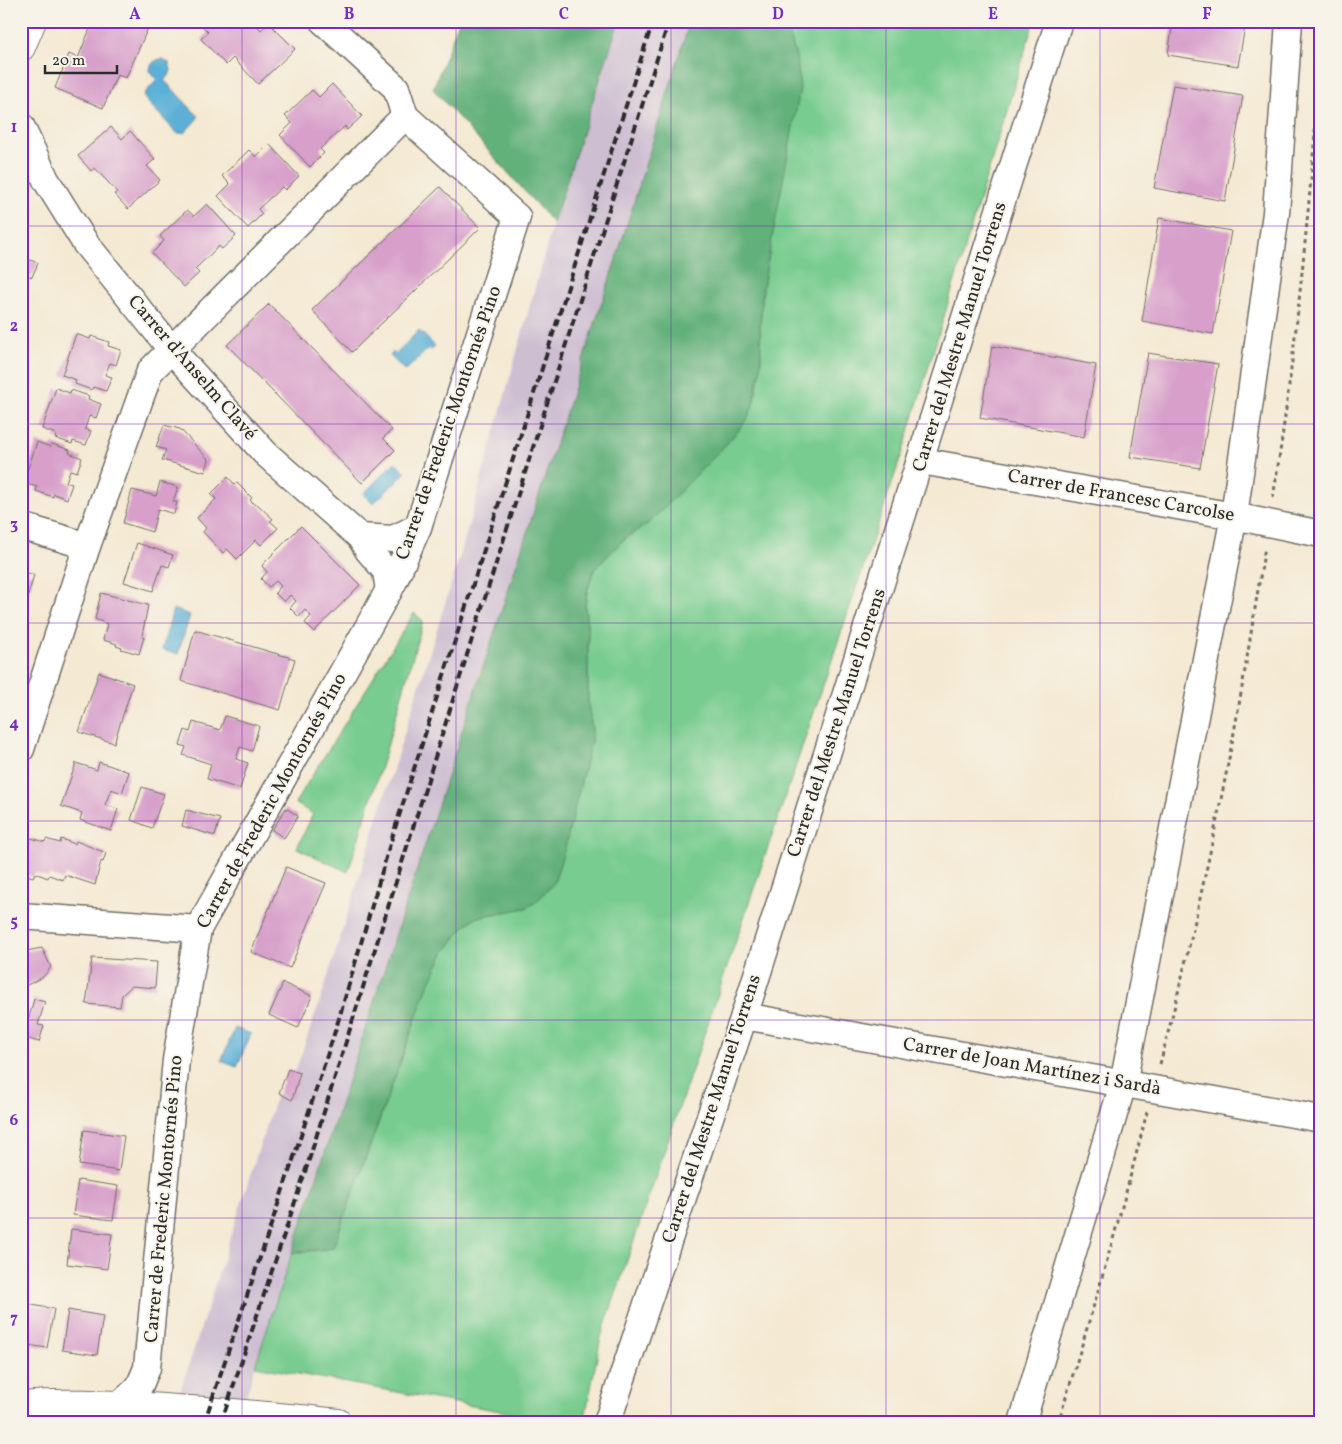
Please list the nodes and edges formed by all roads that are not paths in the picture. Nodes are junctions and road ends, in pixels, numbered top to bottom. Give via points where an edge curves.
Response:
1 (32, 21) edge
2 (322, 21) edge
3 (1059, 21) edge
4 (1289, 21) edge
5 (21, 47) edge
6 (405, 116) junction
7 (21, 126) edge
8 (21, 166) edge
9 (46, 180) junction
10 (171, 349) junction
11 (921, 460) junction
12 (1234, 516) junction
13 (21, 526) edge
14 (418, 527) junction
15 (1321, 534) edge
16 (360, 537) junction
17 (87, 546) junction
18 (389, 591) junction
19 (21, 749) edge
20 (21, 916) edge
21 (198, 929) junction
22 (744, 1016) junction
23 (1123, 1084) junction
24 (1321, 1119) edge
25 (21, 1406) edge
26 (120, 1406) junction
27 (21, 1415) edge
28 (80, 1423) edge
29 (338, 1423) edge
30 (607, 1423) edge
31 (1022, 1423) edge

1 - 5 street
2 - 6 street via 396,88
3 - 11 street, Carrer del Mestre Manuel Torrens
4 - 12 street via 1276,213
6 - 10 street
6 - 14 street, Carrer de Frederic Montornés Pino via 517,217
7 - 9 street, Carrer d'Anselm Clavé
8 - 9 street, Carrer d'Anselm Clavé
9 - 10 street, Carrer d'Anselm Clavé via 86,244
10 - 16 street, Carrer d'Anselm Clavé via 265,453
10 - 17 street via 150,371
11 - 12 street, Carrer de Francesc Carcolse
11 - 22 street, Carrer del Mestre Manuel Torrens
12 - 15 street, Carrer de Francesc Carcolse
12 - 23 street
13 - 17 street
14 - 16 street via 393,539
14 - 18 street, Carrer de Frederic Montornés Pino
16 - 18 street, Carrer d'Anselm Clavé via 386,571
17 - 19 street
18 - 21 street, Carrer de Frederic Montornés Pino
20 - 21 street
21 - 26 street, Carrer de Frederic Montornés Pino via 176,1060 148,1368 139,1387
22 - 23 street, Carrer de Joan Martínez i Sardà
22 - 30 street, Carrer del Mestre Manuel Torrens
23 - 24 street, Carrer de Joan Martínez i Sardà
23 - 31 street
25 - 26 street
26 - 29 street
27 - 28 street

